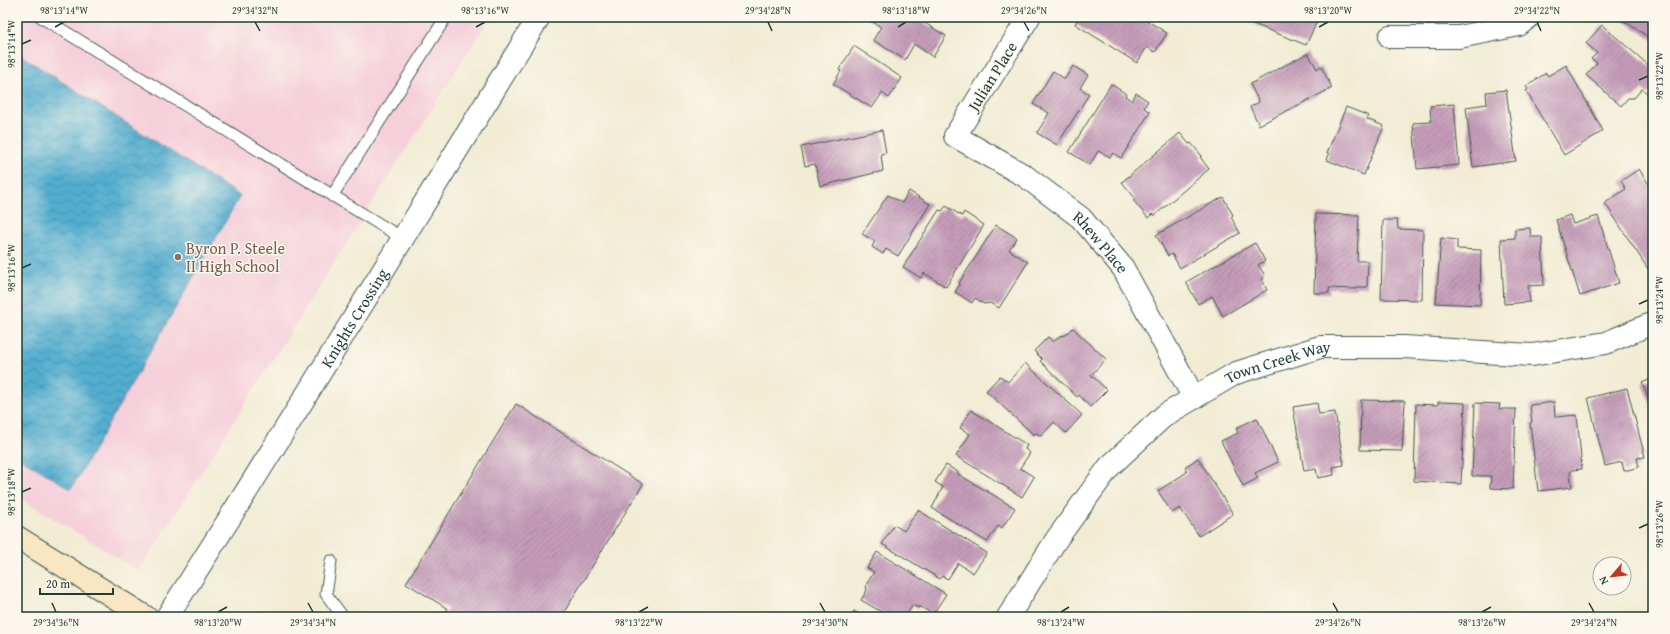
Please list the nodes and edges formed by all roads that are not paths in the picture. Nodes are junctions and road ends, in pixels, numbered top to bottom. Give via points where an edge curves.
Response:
1 (41, 17) edge
2 (446, 17) edge
3 (539, 17) edge
4 (1029, 17) edge
5 (1529, 17) edge
6 (1390, 37) dead end
7 (955, 136) joint
8 (332, 196) junction
9 (402, 238) junction
10 (1653, 323) edge
11 (1194, 398) junction
12 (17, 537) edge
13 (330, 561) dead end
14 (146, 617) edge
15 (167, 617) edge
16 (343, 617) edge
17 (1008, 617) edge

1 - 8 lane
2 - 8 lane
3 - 9 street, Knights Crossing
4 - 7 street, Julian Place
5 - 6 street via 1519,25 1459,37
7 - 11 street, Rhew Place via 1025,176 1081,218 1123,268
8 - 9 lane
9 - 15 street, Knights Crossing via 251,486
10 - 11 street, Town Creek Way via 1606,343 1532,355 1404,347 1320,347 1236,373
11 - 17 street, Town Creek Way via 1165,416 1109,467 1056,540
12 - 14 main road
13 - 16 lane via 326,594

